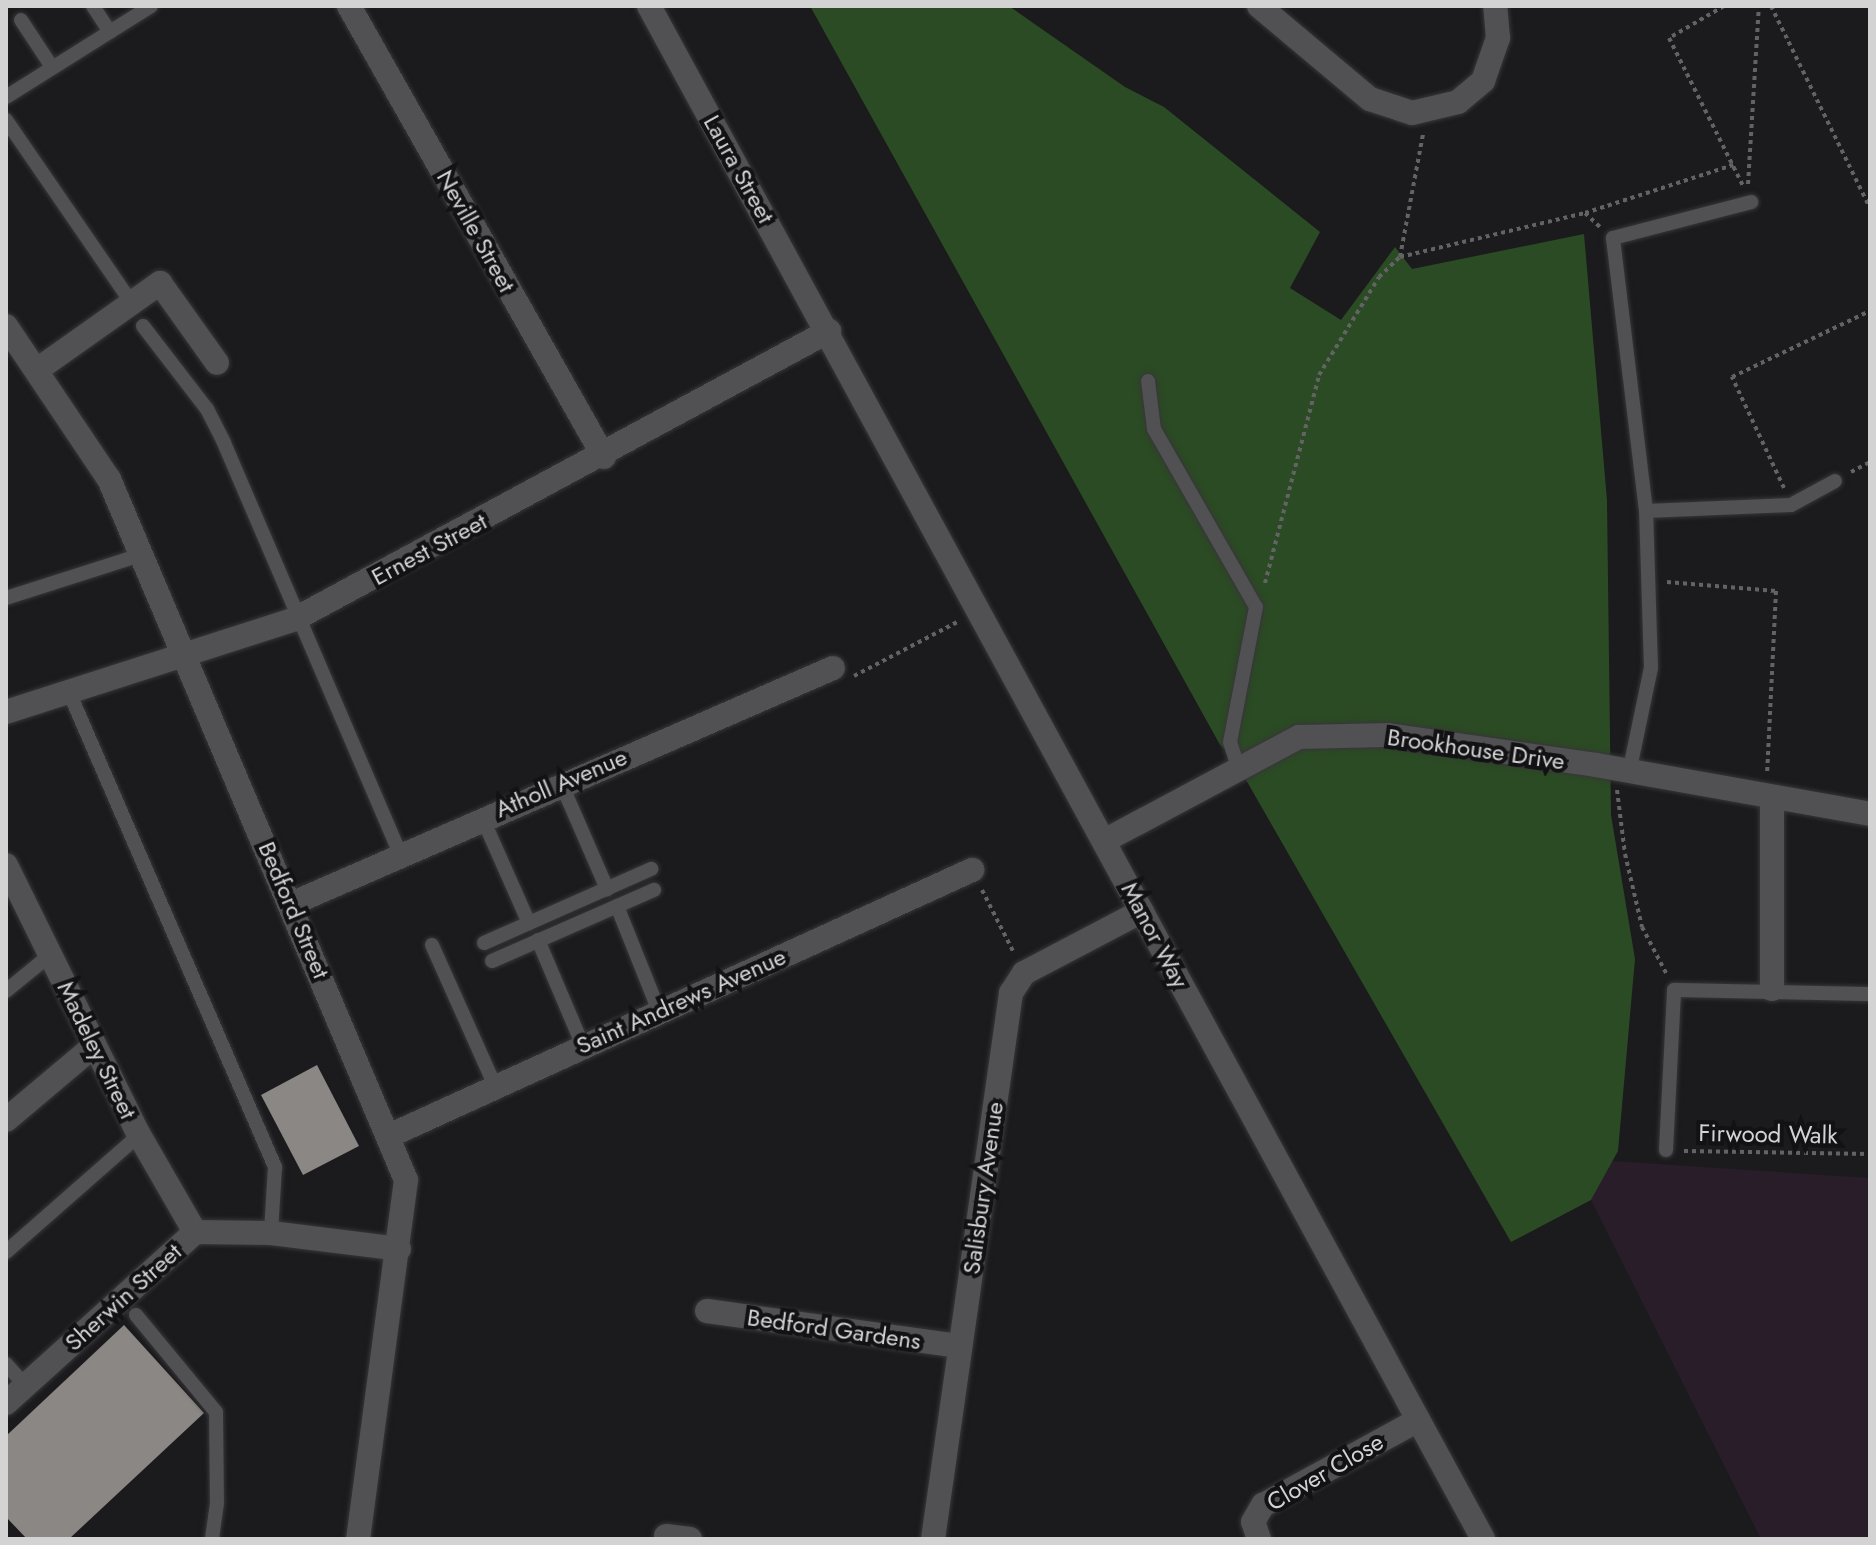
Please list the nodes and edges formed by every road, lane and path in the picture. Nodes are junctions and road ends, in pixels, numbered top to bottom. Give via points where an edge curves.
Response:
1 (93, 6) edge
2 (151, 6) edge
3 (349, 6) edge
4 (649, 6) edge
5 (1259, 6) edge
6 (1495, 6) edge
7 (1724, 6) edge
8 (1759, 6) edge
9 (1771, 6) edge
10 (21, 20) dead end
11 (110, 32) junction
12 (52, 67) junction
13 (6, 97) edge
14 (1427, 113) junction
15 (6, 120) edge
16 (1733, 165) junction
17 (1751, 202) dead end
18 (1870, 208) edge
19 (1585, 213) junction
20 (1613, 238) junction
21 (1400, 257) junction
22 (131, 302) junction
23 (1870, 311) edge
24 (6, 326) edge
25 (143, 326) dead end
26 (829, 331) junction
27 (217, 363) dead end
28 (37, 370) junction
29 (1148, 381) dead end
30 (604, 457) junction
31 (1835, 481) dead end
32 (1791, 505) junction
33 (1646, 511) junction
34 (141, 555) junction
35 (1648, 581) junction
36 (6, 598) edge
37 (1256, 607) junction
38 (979, 611) junction
39 (295, 619) junction
40 (187, 655) junction
41 (833, 668) joint
42 (69, 692) junction
43 (6, 712) edge
44 (1238, 766) junction
45 (1622, 771) junction
46 (561, 783) junction
47 (1769, 800) junction
48 (1870, 814) edge
49 (482, 817) junction
50 (1104, 841) junction
51 (400, 854) junction
52 (651, 869) dead end
53 (972, 870) joint
54 (8, 874) edge
55 (607, 889) junction
56 (654, 890) dead end
57 (291, 904) junction
58 (617, 906) junction
59 (1142, 911) junction
60 (529, 923) junction
61 (538, 940) junction
62 (484, 943) dead end
63 (432, 945) dead end
64 (50, 955) junction
65 (492, 961) dead end
66 (1024, 973) junction
67 (1772, 989) junction
68 (1674, 990) junction
69 (6, 991) edge
70 (1870, 994) edge
71 (659, 1011) junction
72 (94, 1046) junction
73 (583, 1046) junction
74 (495, 1086) junction
75 (6, 1120) edge
76 (139, 1135) junction
77 (391, 1135) junction
78 (1666, 1150) joint
79 (1870, 1154) edge
80 (195, 1232) junction
81 (271, 1233) junction
82 (399, 1249) junction
83 (6, 1252) edge
84 (707, 1311) dead end
85 (136, 1315) dead end
86 (960, 1346) junction
87 (6, 1364) edge
88 (25, 1385) junction
89 (6, 1403) edge
90 (1418, 1420) junction
91 (212, 1539) edge
92 (358, 1539) edge
93 (933, 1539) edge
94 (1259, 1539) edge
95 (1483, 1539) edge

1 - 11 lane
2 - 11 lane
3 - 30 street, Neville Street
4 - 26 street, Laura Street
5 - 14 street via 1370,99 1397,111
6 - 14 street via 1498,38 1483,81 1458,102
7 - 16 path via 1669,38
8 - 16 path via 1747,194
9 - 18 path
10 - 12 lane
11 - 12 lane
12 - 13 lane
14 - 21 path
15 - 22 lane
16 - 19 path
17 - 20 lane
19 - 20 path
19 - 21 path
20 - 33 lane
21 - 37 path via 1379,277 1319,375
22 - 27 street via 160,283
22 - 28 street
23 - 32 path via 1732,377
24 - 28 street, Bedford Street
25 - 39 lane via 207,409
26 - 30 street, Ernest Street
26 - 38 street, Manor Way
28 - 34 street, Bedford Street via 109,479
29 - 37 lane via 1154,429
30 - 39 street, Ernest Street
31 - 32 lane
32 - 33 lane
33 - 35 lane
34 - 36 lane
34 - 40 street, Bedford Street
35 - 45 lane via 1651,668
35 - 47 path via 1776,591
37 - 44 lane via 1230,742
38 - 41 path via 856,676
38 - 50 street, Manor Way
39 - 40 street, Ernest Street
39 - 51 lane
40 - 42 street, Ernest Street
40 - 57 street, Bedford Street
41 - 46 street, Atholl Avenue
42 - 43 street, Ernest Street
42 - 81 lane via 275,1167
44 - 45 street, Brookhouse Drive via 1299,737 1388,735
44 - 50 street, Brookhouse Drive
45 - 47 street, Brookhouse Drive
45 - 68 path via 1625,854 1642,927
46 - 49 street, Atholl Avenue
46 - 55 lane
47 - 48 street, Brookhouse Drive
47 - 67 street
49 - 51 street, Atholl Avenue
49 - 60 lane
50 - 59 street, Manor Way
51 - 57 street, Atholl Avenue
52 - 55 lane
53 - 66 path
53 - 71 street, Saint Andrews Avenue
54 - 64 street, Madeley Street
55 - 60 lane
56 - 58 lane
57 - 77 street, Bedford Street
58 - 61 lane
58 - 71 lane
59 - 66 street
59 - 90 street, Manor Way
60 - 62 lane
61 - 65 lane
61 - 73 lane
63 - 74 lane
64 - 69 lane
64 - 72 street, Madeley Street
66 - 86 street, Salisbury Avenue via 1011,993
67 - 68 lane
67 - 70 lane
68 - 78 lane
71 - 73 street, Saint Andrews Avenue
72 - 75 street
72 - 76 street, Madeley Street
73 - 74 street, Saint Andrews Avenue
74 - 77 street, Saint Andrews Avenue
76 - 80 street, Madeley Street
76 - 83 lane
77 - 82 street, Bedford Street via 406,1180
78 - 79 path, Firwood Walk
80 - 81 street, Sherwin Street
80 - 88 street, Sherwin Street
81 - 82 street, Sherwin Street
82 - 92 street, Bedford Street
84 - 86 street, Bedford Gardens
85 - 91 lane via 216,1412
86 - 93 street, Salisbury Avenue
87 - 88 lane
88 - 89 street, Sherwin Street
90 - 94 street, Clover Close via 1263,1505 1253,1522
90 - 95 street, Manor Way

